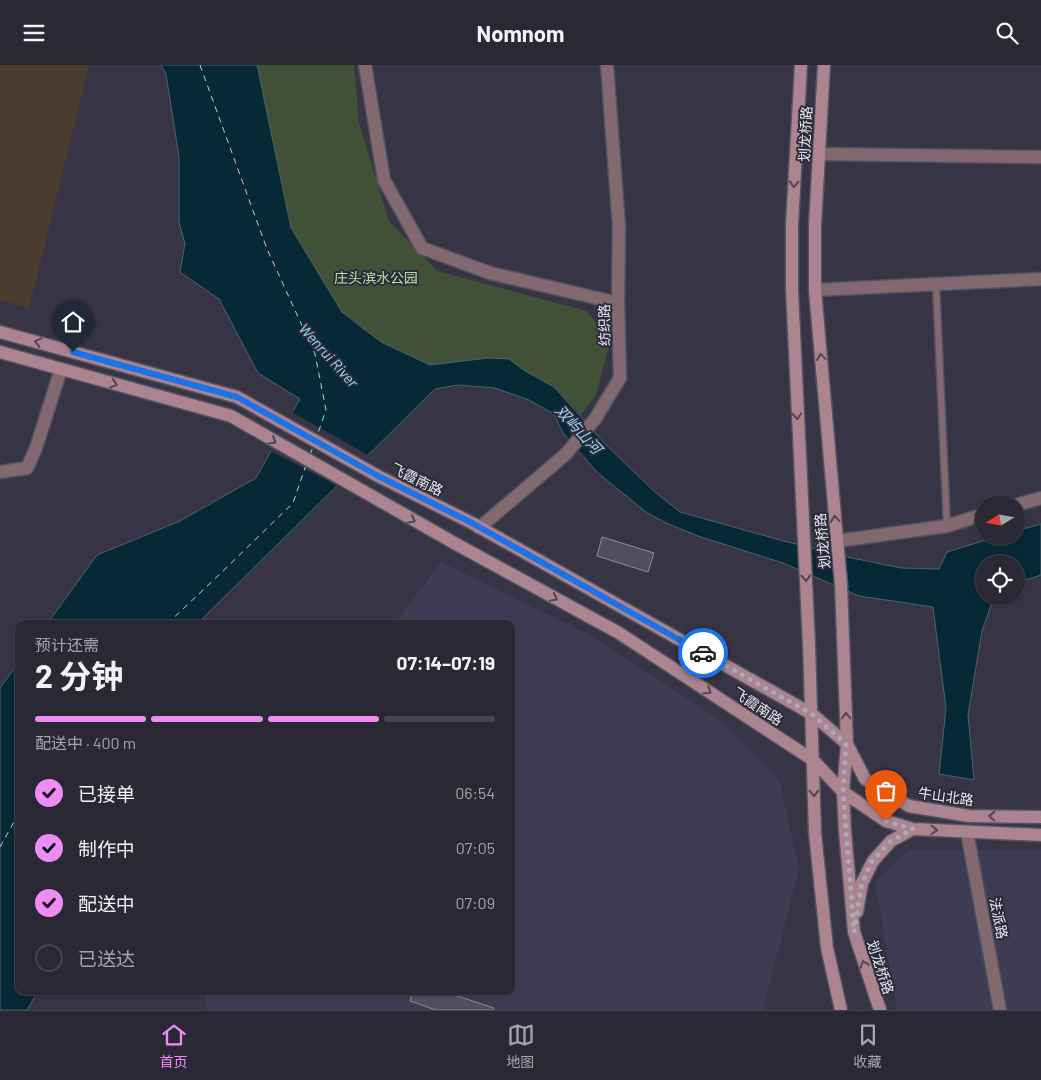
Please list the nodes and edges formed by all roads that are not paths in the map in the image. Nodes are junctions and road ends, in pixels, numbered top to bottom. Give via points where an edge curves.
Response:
1 (365, 65) edge
2 (607, 65) edge
3 (801, 65) edge
4 (824, 65) edge
5 (819, 154) junction
6 (1041, 157) edge
7 (1041, 279) edge
8 (936, 285) junction
9 (815, 290) junction
10 (618, 303) junction
11 (0, 332) edge
12 (0, 351) edge
13 (60, 369) junction
14 (0, 472) edge
15 (1041, 498) edge
16 (1025, 502) edge
17 (975, 517) edge
18 (947, 526) junction
19 (479, 528) junction
20 (837, 541) junction
21 (812, 714) junction
22 (846, 744) junction
23 (813, 760) junction
24 (843, 792) junction
25 (1041, 817) edge
26 (913, 829) junction
27 (967, 832) junction
28 (1041, 835) edge
29 (854, 932) junction
30 (841, 1010) edge
31 (880, 1010) edge
32 (1000, 1010) edge

1 - 10 street via 384,180 422,248 490,273
2 - 10 street, 纺织路 via 619,227
3 -> 21 main road, 划龙桥路 via 792,225 792,290
4 - 5 main road, 划龙桥路
5 - 6 street
5 - 9 main road, 划龙桥路
7 - 8 street
8 - 9 street
8 - 18 lane
20 -> 9 main road, 划龙桥路
10 - 19 street, 纺织路 via 620,378 595,419 566,454
19 -> 11 main road, 飞霞南路 via 237,397
12 - 13 main road, 飞霞南路
13 - 14 street via 27,468
13 -> 23 main road, 飞霞南路 via 231,417 619,633
15 - 16 street
17 - 18 street
18 - 20 street
19 - 21 main road, 飞霞南路
22 -> 20 main road, 划龙桥路
21 - 22 main road, 飞霞南路
21 - 23 main road, 划龙桥路
22 - 24 main road, 划龙桥路
25 -> 22 main road, 牛山北路 via 969,816 909,806 865,779
23 - 24 main road, 飞霞南路
23 -> 30 main road, 划龙桥路 via 815,833 827,948
24 - 26 main road via 886,821
24 - 29 main road, 划龙桥路
26 -> 27 main road
26 - 29 main road via 891,841 872,861 862,883
27 - 28 main road
27 - 32 street, 法派路
31 -> 29 main road, 划龙桥路

